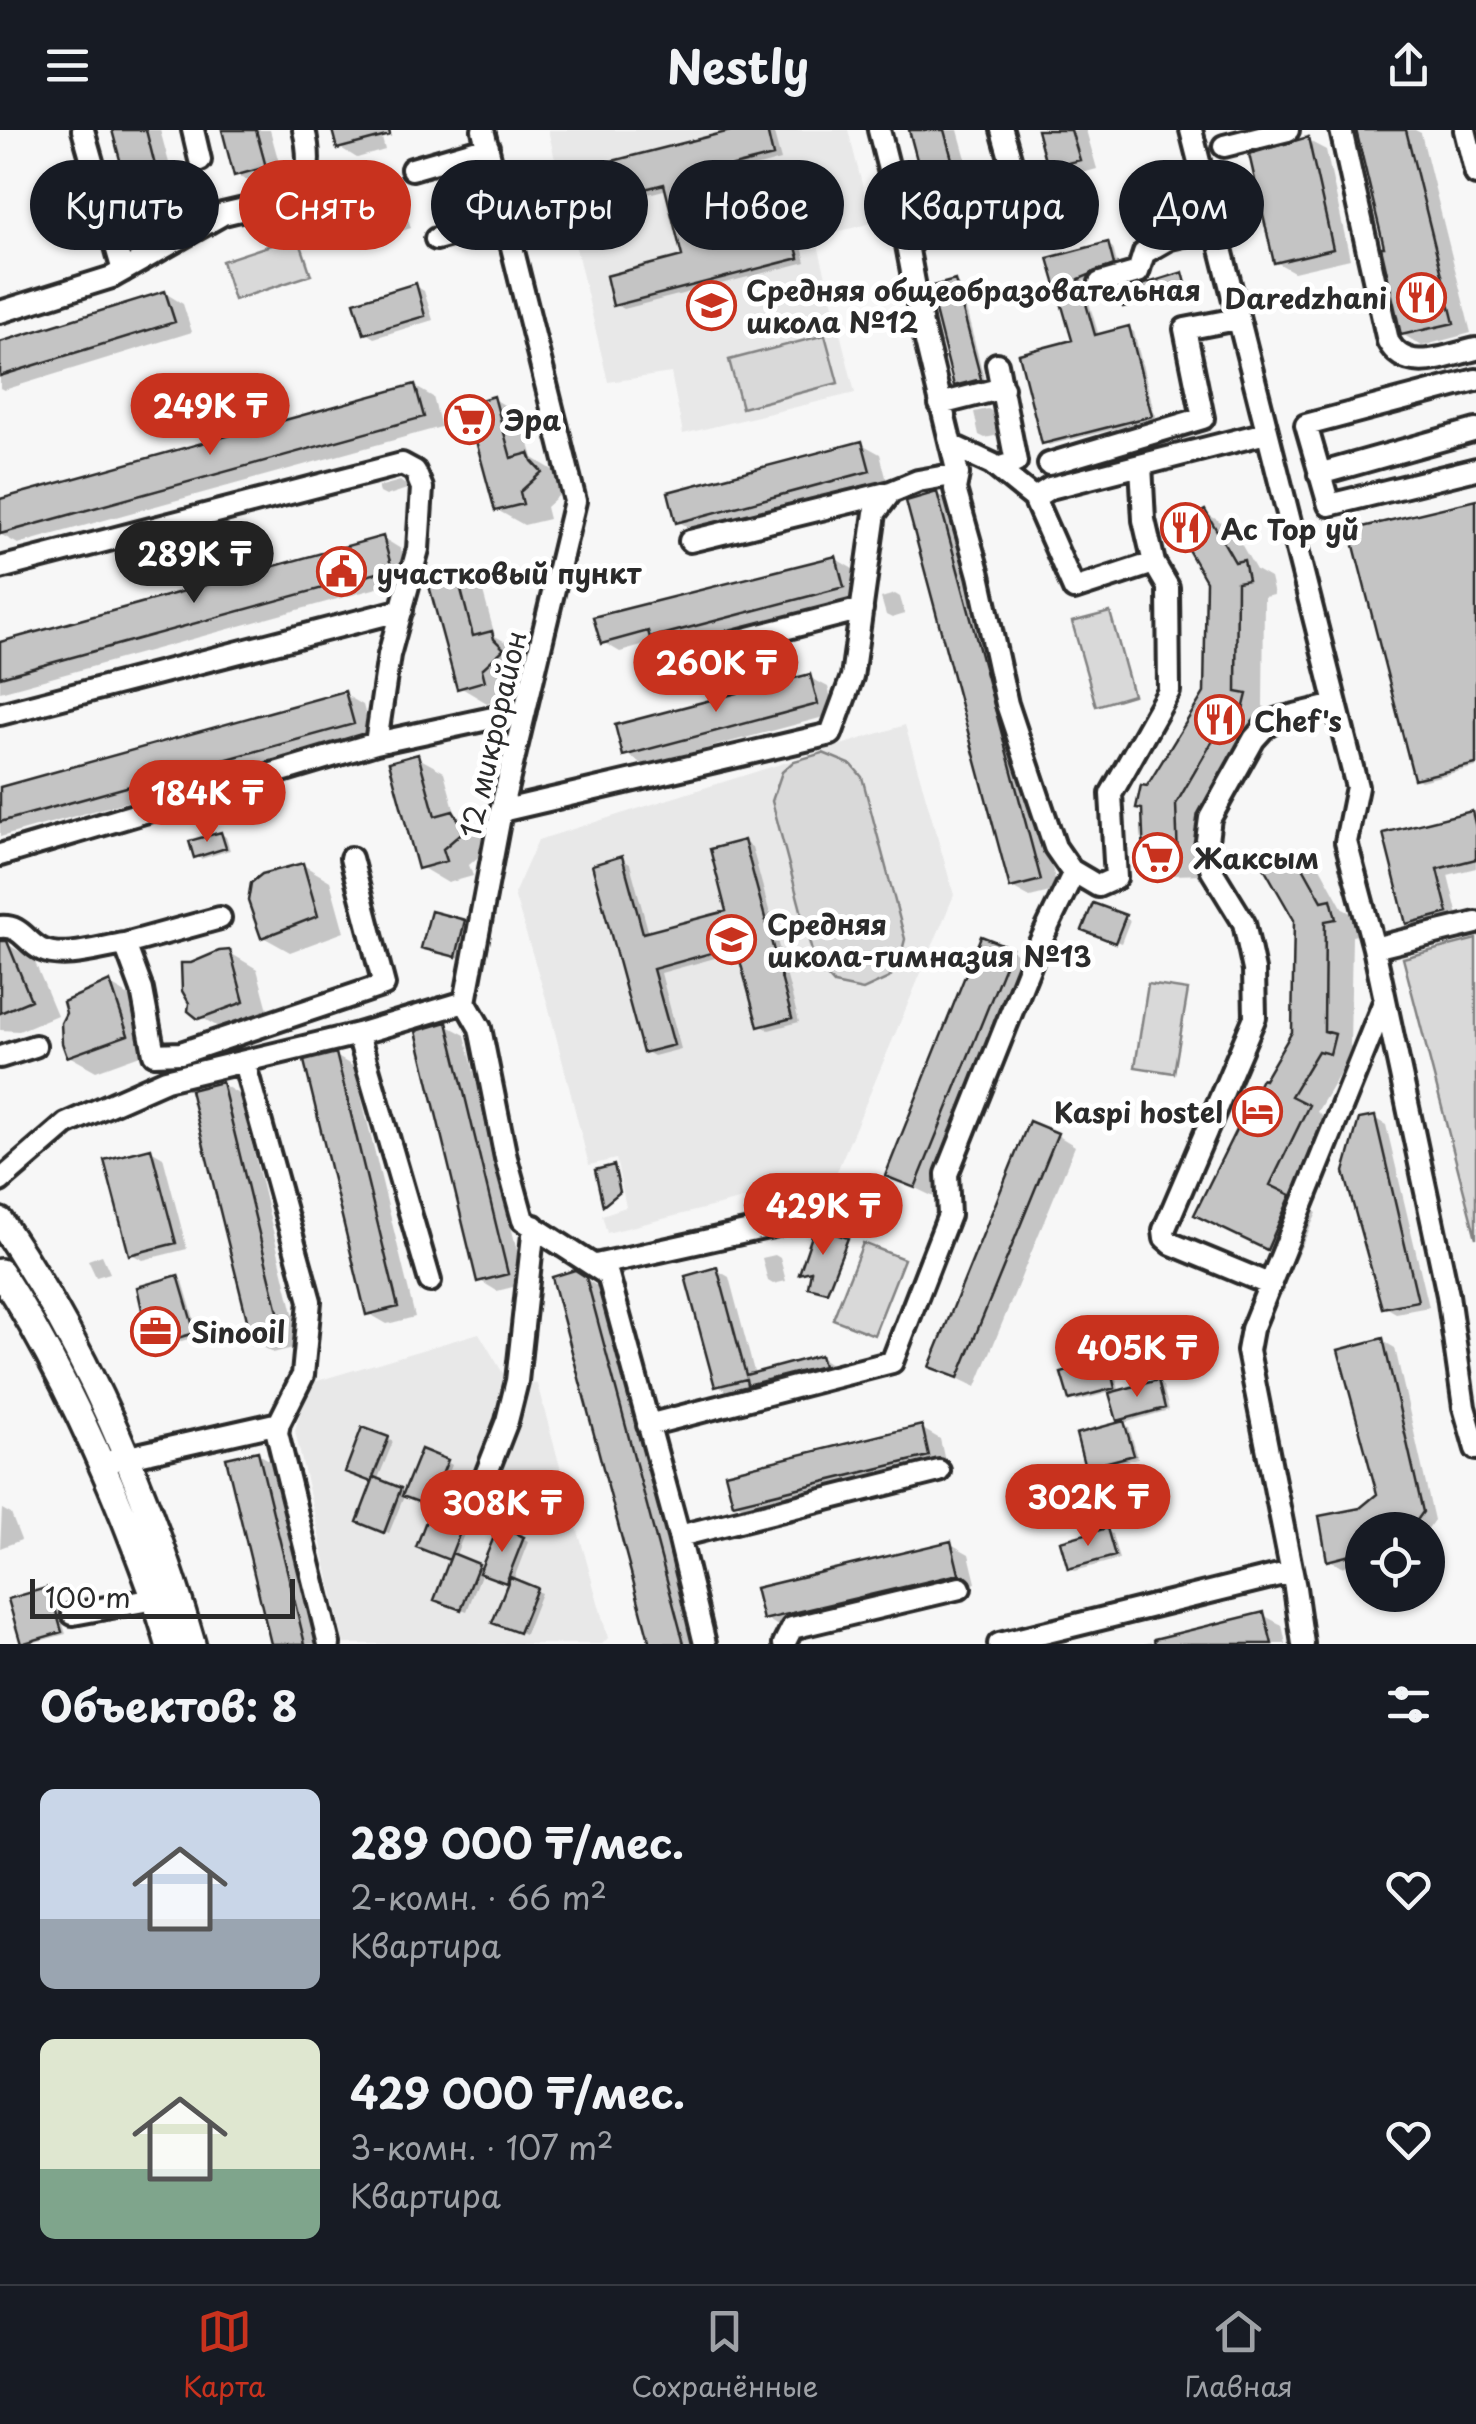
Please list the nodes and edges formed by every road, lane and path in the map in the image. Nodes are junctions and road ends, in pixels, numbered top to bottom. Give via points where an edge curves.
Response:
1 (83, 130) edge
2 (192, 130) edge
3 (304, 130) edge
4 (879, 130) edge
5 (1002, 130) edge
6 (1192, 130) edge
7 (1288, 130) edge
8 (1341, 130) edge
9 (1465, 130) edge
10 (486, 139) edge
11 (1224, 146) dead end
12 (200, 160) dead end
13 (887, 160) edge
14 (1011, 160) edge
15 (1200, 160) edge
16 (412, 169) dead end
17 (1476, 174) edge
18 (514, 250) edge
19 (908, 250) edge
20 (1149, 250) edge
21 (1222, 250) edge
22 (123, 271) junction
23 (1100, 283) dead end
24 (0, 312) edge
25 (1237, 319) junction
26 (1476, 350) edge
27 (997, 364) dead end
28 (1476, 380) edge
29 (1003, 388) junction
30 (940, 404) junction
31 (1476, 430) edge
32 (1266, 433) junction
33 (951, 445) junction
34 (1050, 464) dead end
35 (1140, 465) junction
36 (997, 468) junction
37 (1476, 469) edge
38 (958, 474) junction
39 (1319, 474) junction
40 (890, 492) junction
41 (1034, 498) junction
42 (690, 541) dead end
43 (1154, 563) junction
44 (0, 568) edge
45 (402, 610) junction
46 (862, 610) junction
47 (659, 661) dead end
48 (1336, 705) junction
49 (525, 711) junction
50 (0, 714) edge
51 (376, 743) junction
52 (501, 811) junction
53 (0, 854) edge
54 (351, 858) dead end
55 (1074, 872) junction
56 (220, 918) dead end
57 (1476, 923) edge
58 (0, 927) edge
59 (125, 944) junction
60 (1374, 948) junction
61 (465, 1002) junction
62 (1384, 1002) junction
63 (358, 1034) junction
64 (35, 1046) dead end
65 (0, 1057) edge
66 (244, 1062) junction
67 (0, 1181) edge
68 (0, 1221) edge
69 (534, 1226) junction
70 (777, 1226) dead end
71 (596, 1265) junction
72 (0, 1272) edge
73 (430, 1282) dead end
74 (1272, 1285) junction
75 (9, 1304) edge
76 (1470, 1405) edge
77 (279, 1423) junction
78 (648, 1425) junction
79 (1476, 1449) edge
80 (114, 1459) junction
81 (939, 1471) dead end
82 (475, 1503) dead end
83 (679, 1536) junction
84 (1291, 1572) junction
85 (960, 1588) dead end
86 (167, 1597) junction
87 (73, 1614) dead end
88 (168, 1644) edge
89 (192, 1644) edge
90 (329, 1644) edge
91 (704, 1644) edge
92 (784, 1644) edge
93 (999, 1644) edge
94 (1302, 1644) edge

1 - 22 street
2 - 12 street
3 - 22 street via 308,179 300,196 223,214
4 - 13 street
5 - 14 street
6 - 15 street
7 - 11 street
8 - 26 street via 1393,350 1414,362
9 - 17 street
10 - 16 street
18 - 49 street, 12 микрорайон via 575,500
19 - 30 street
20 - 23 street via 1138,272
21 - 25 street
22 - 24 street
25 - 32 street
25 - 34 street via 1185,329 1203,418
27 - 29 street
28 - 39 street via 1306,425
29 - 30 street
29 - 36 street via 1016,462
30 - 33 street
31 - 39 street
32 - 35 street
32 - 48 street
33 - 36 street
33 - 38 street
35 - 41 street
35 - 43 street
36 - 41 street
37 - 39 street via 1329,505
38 - 40 street
38 - 55 street via 955,489 1007,704 1055,847
40 - 42 street
40 - 46 street via 876,513
41 - 43 street via 1074,589
43 - 55 street via 1168,587 1169,690 1111,794 1116,878 1098,886
44 - 45 street via 402,464 415,471 422,488 418,549
45 - 50 street
45 - 51 street
46 - 47 street
46 - 52 street via 852,677 831,734
48 - 60 street via 1357,788 1346,842
48 - 74 street via 1278,719 1254,739 1210,818 1206,848 1244,923 1254,1017 1165,1238
49 - 51 street
49 - 52 street, 12 микрорайон
51 - 53 street
52 - 61 street, 12 микрорайон
54 - 59 street via 384,986 181,1053 154,1054
55 - 78 street via 947,1174 949,1215 892,1362
56 - 59 street
57 - 60 street
58 - 59 street via 24,934 40,950 62,953
60 - 62 street
61 - 63 street
61 - 69 street via 480,1028 523,1220
62 - 74 street
62 - 76 street
63 - 66 street
63 - 73 street
64 - 65 street
66 - 67 street via 115,1100 66,1124
66 - 77 street via 310,1301 303,1375
68 - 80 main road via 84,1359
69 - 71 street
69 - 82 street via 522,1358 507,1421
70 - 71 street
71 - 78 street via 608,1275
72 - 75 main road
74 - 84 street via 1248,1351
75 - 80 main road
76 - 79 street
77 - 80 street
77 - 90 street
78 - 83 street
80 - 86 main road
81 - 83 street
83 - 91 street
84 - 93 street
84 - 94 street
85 - 92 street via 792,1628
86 - 87 street
86 - 88 main road
86 - 89 main road

